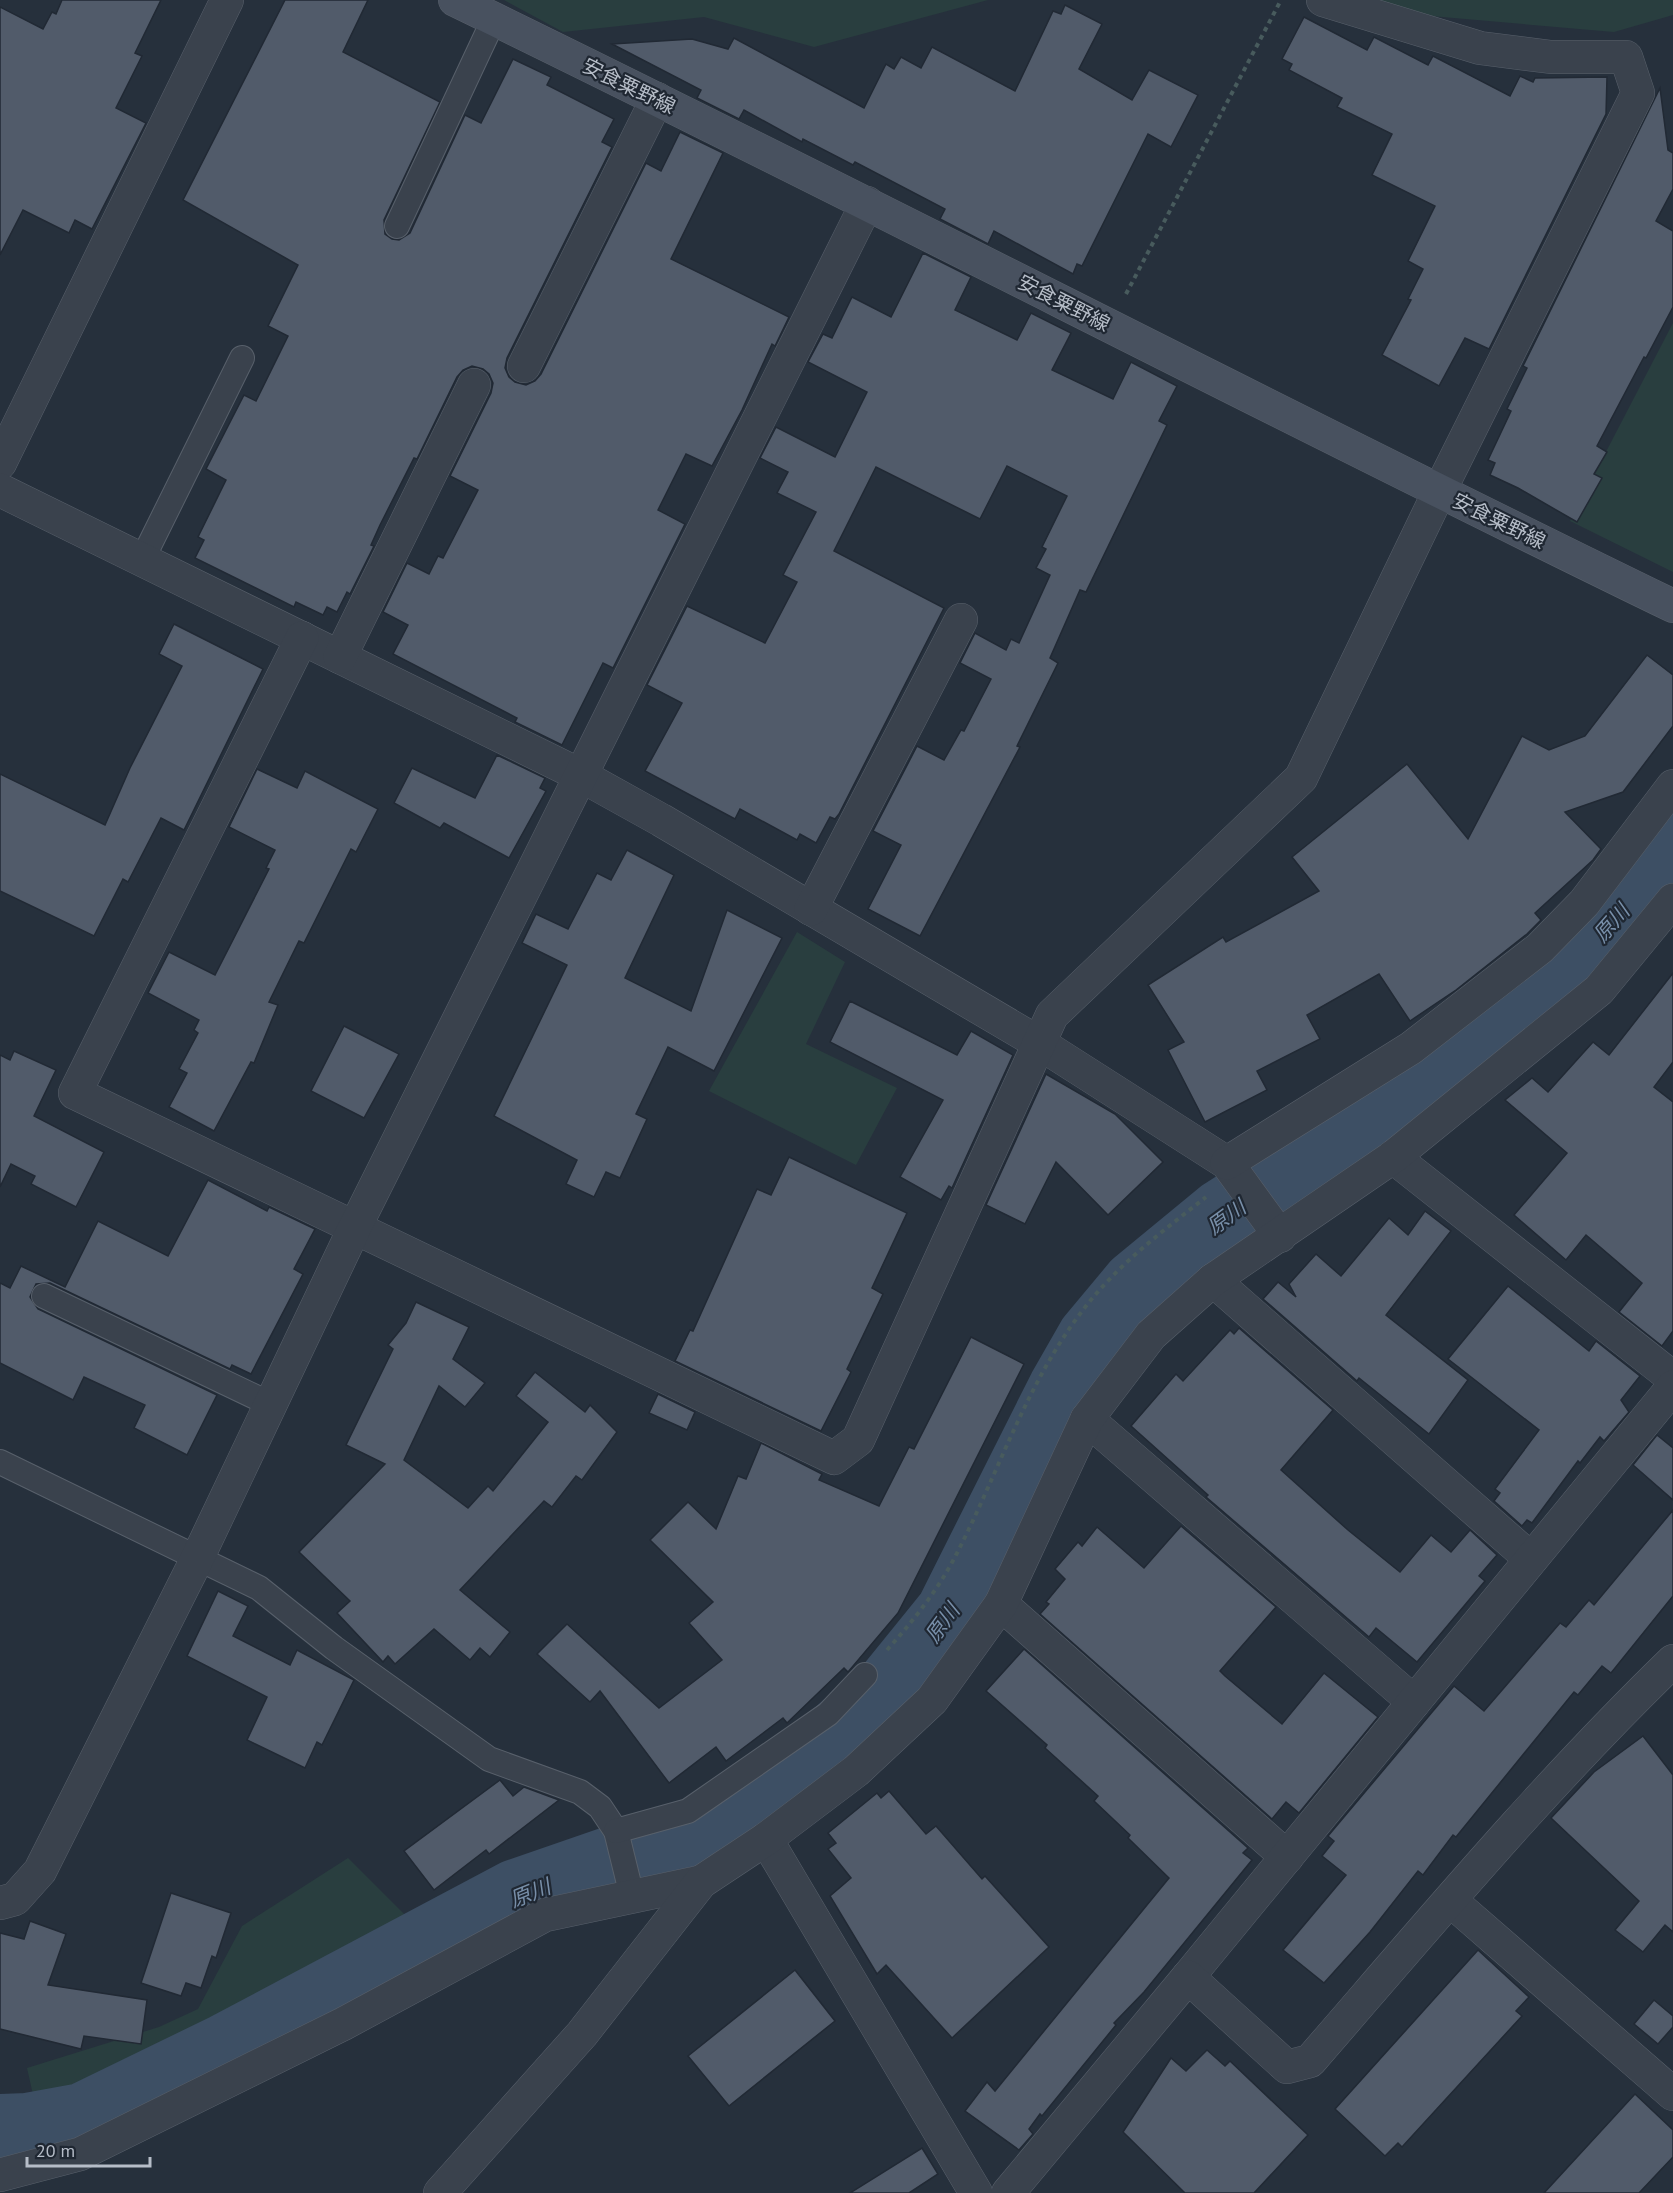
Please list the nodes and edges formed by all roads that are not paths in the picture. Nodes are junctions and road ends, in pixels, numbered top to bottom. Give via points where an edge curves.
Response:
1 (227, 0) edge
2 (455, 0) edge
3 (1323, 0) edge
4 (494, 19) junction
5 (657, 99) junction
6 (867, 202) junction
7 (397, 226) dead end
8 (242, 358) dead end
9 (524, 366) dead end
10 (474, 385) dead end
11 (0, 463) edge
12 (0, 490) edge
13 (1439, 492) junction
14 (142, 560) junction
15 (1673, 606) edge
16 (961, 620) dead end
17 (302, 638) junction
18 (340, 657) junction
19 (580, 775) junction
20 (1673, 786) edge
21 (1670, 908) edge
22 (811, 909) junction
23 (1039, 1043) junction
24 (1393, 1157) junction
25 (1232, 1170) junction
26 (354, 1229) junction
27 (1280, 1236) junction
28 (1213, 1280) junction
29 (44, 1296) dead end
30 (1673, 1378) edge
31 (1673, 1387) edge
32 (270, 1404) junction
33 (1087, 1419) junction
34 (0, 1462) edge
35 (197, 1559) junction
36 (1532, 1559) junction
37 (1001, 1604) junction
38 (1673, 1661) edge
39 (865, 1675) road end
40 (1414, 1702) junction
41 (617, 1836) junction
42 (766, 1839) junction
43 (1287, 1857) junction
44 (701, 1882) junction
45 (630, 1886) junction
46 (1450, 1900) junction
47 (0, 1903) edge
48 (1188, 1977) junction
49 (1673, 2094) edge
50 (0, 2162) edge
51 (0, 2175) edge
52 (440, 2193) edge
53 (976, 2193) edge
54 (1008, 2193) edge

1 - 11 street
2 - 4 main road, 安食粟野線
3 - 13 street via 1480,48 1551,57 1626,57 1638,93
4 - 5 main road, 安食粟野線
4 - 7 lane
5 - 6 main road, 安食粟野線
5 - 9 street
6 - 13 main road, 安食粟野線
6 - 19 street
8 - 14 lane
10 - 18 street
12 - 14 street
13 - 15 main road, 安食粟野線
13 - 23 street via 1302,778 1052,1015
14 - 17 street
16 - 22 street
17 - 18 street
17 - 26 street via 75,1093
18 - 19 street
19 - 22 street
19 - 26 street
20 - 25 street via 1584,903 1540,948 1411,1048
21 - 24 street via 1599,990
22 - 23 street
23 - 25 street
23 - 26 street via 858,1440 834,1458
24 - 27 street
24 - 30 street
25 - 27 street
26 - 32 street
27 - 28 street
28 - 33 street via 1151,1335
28 - 36 street
29 - 32 lane
31 - 36 street
32 - 35 street
33 - 37 street
33 - 40 street
34 - 35 lane
35 - 41 lane via 259,1588 334,1648 489,1759 580,1792 600,1807
35 - 47 street via 40,1871 15,1899
36 - 40 street
37 - 42 street via 933,1700 856,1771
37 - 43 street
38 - 46 street
39 - 41 lane via 828,1714 688,1811
40 - 43 street
41 - 45 lane
42 - 44 street
42 - 53 street
43 - 48 street
44 - 45 street
44 - 52 street via 582,2034
45 - 51 street via 545,1915 343,2024 80,2154
46 - 48 street via 1310,2061 1287,2067
46 - 49 street
48 - 54 street
50 - 51 street

